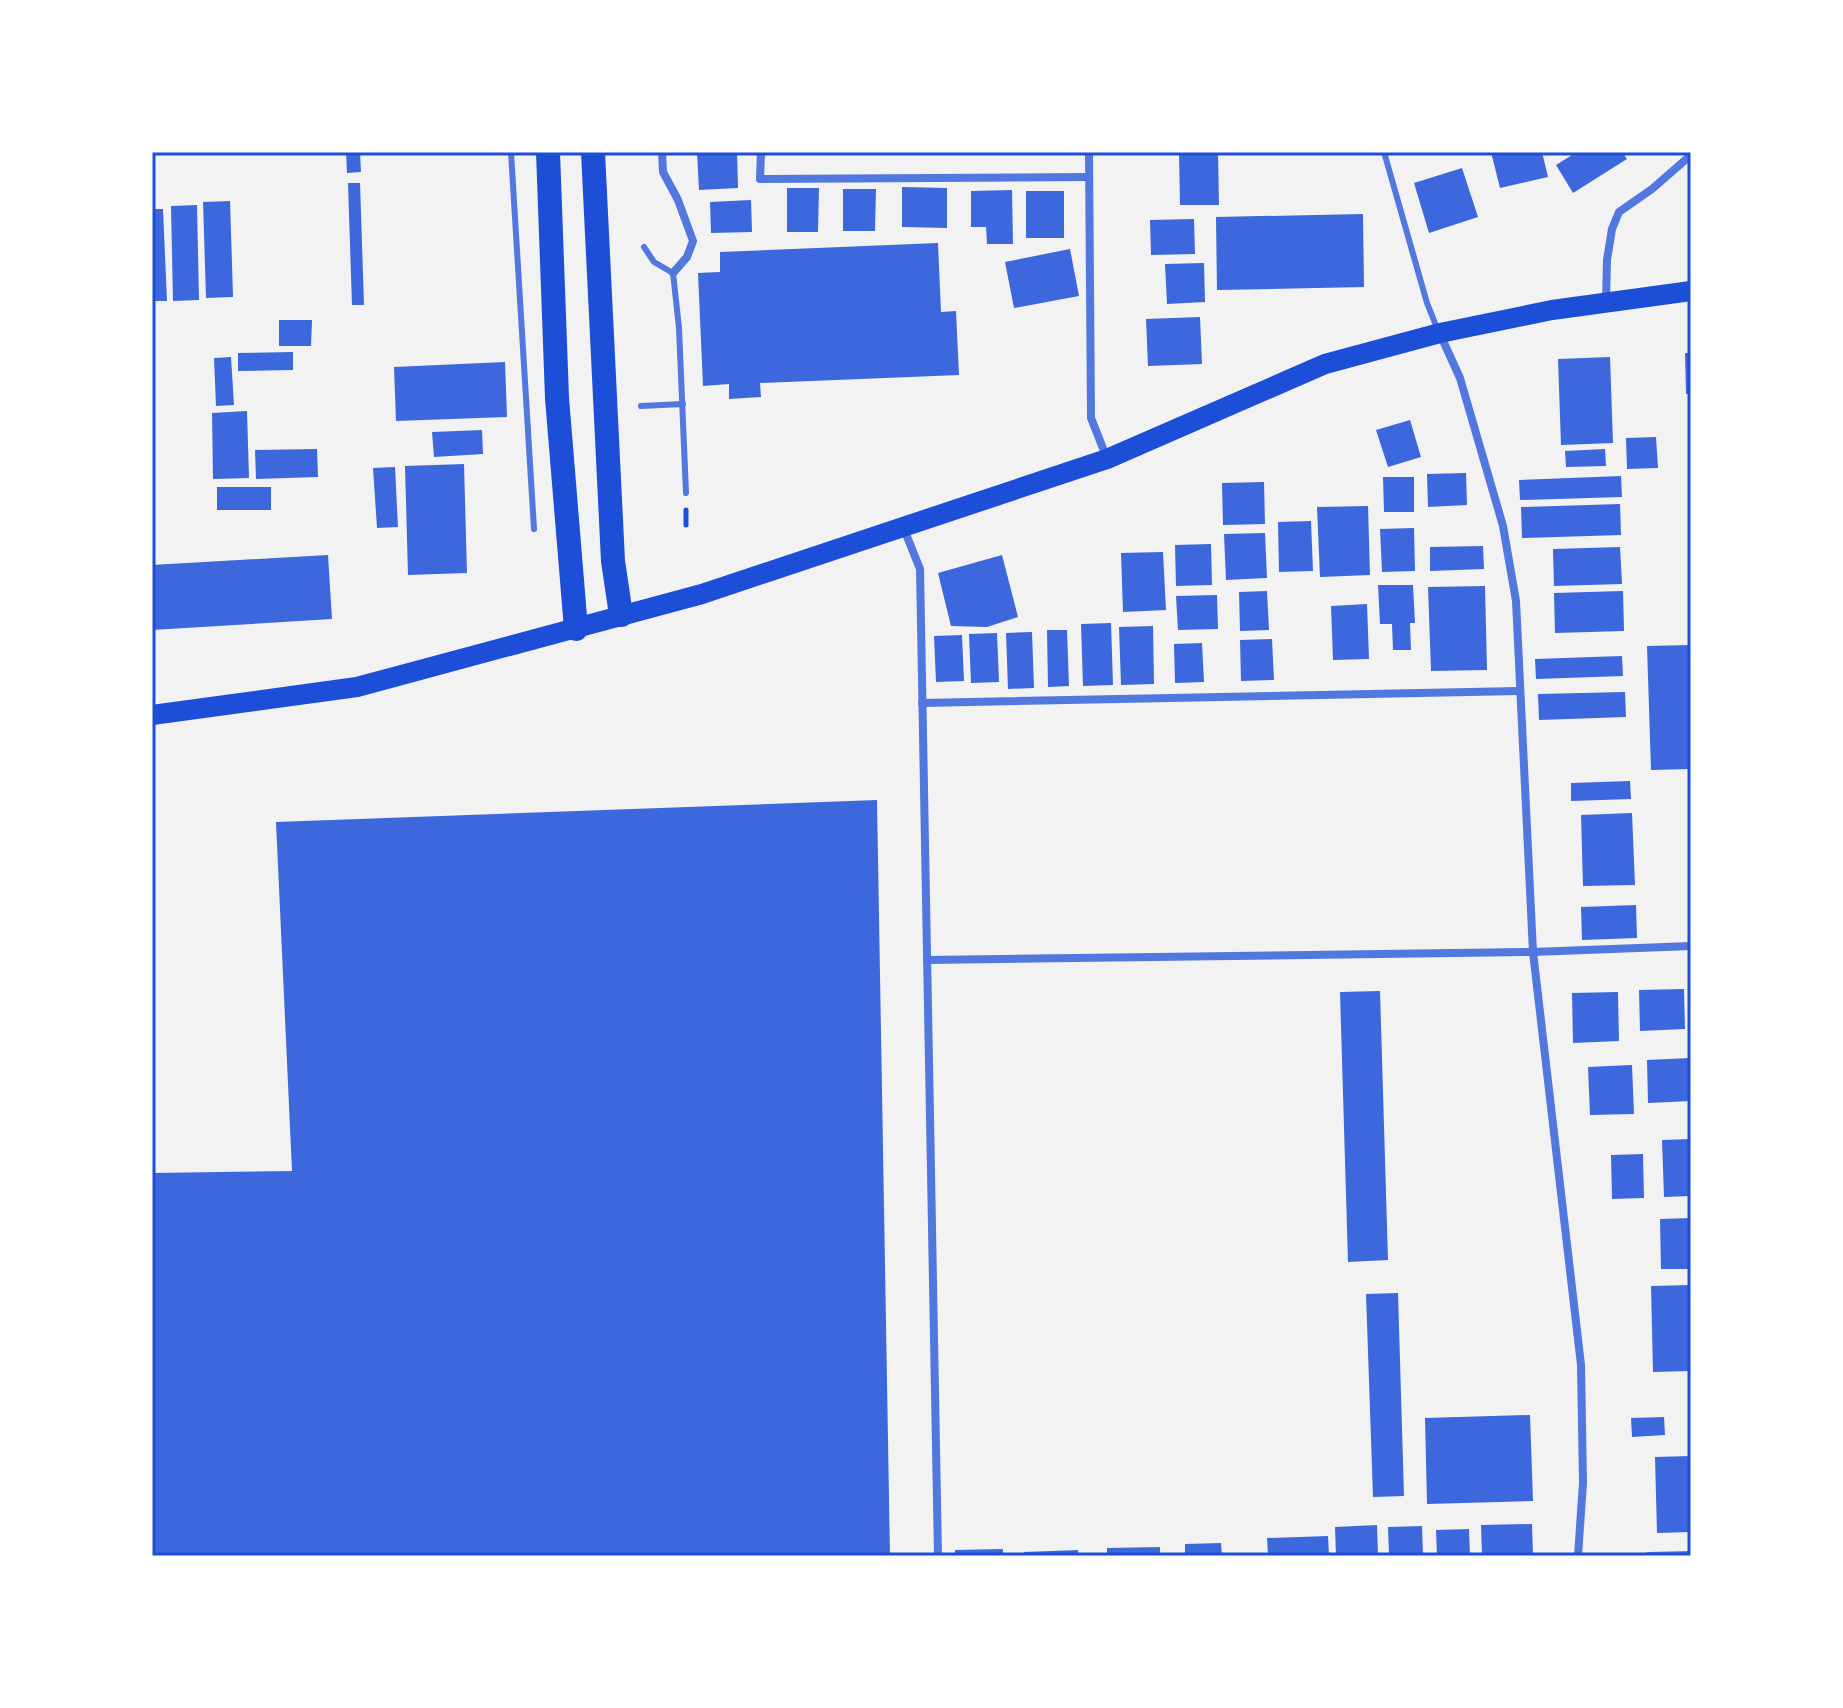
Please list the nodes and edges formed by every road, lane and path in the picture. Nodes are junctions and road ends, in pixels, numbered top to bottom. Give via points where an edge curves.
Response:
1 (511, 152) edge
2 (548, 152) edge
3 (593, 152) edge
4 (662, 152) edge
5 (761, 152) edge
6 (1089, 152) edge
7 (1384, 152) edge
8 (1691, 155) edge
9 (1089, 177) junction
10 (644, 247) dead end
11 (673, 273) junction
12 (1691, 291) edge
13 (1606, 301) junction
14 (1440, 333) junction
15 (683, 404) junction
16 (641, 406) dead end
17 (1107, 459) junction
18 (686, 493) dead end
19 (904, 528) junction
20 (534, 529) dead end
21 (621, 615) junction
22 (576, 629) junction
23 (1519, 691) junction
24 (922, 703) junction
25 (152, 715) edge
26 (1691, 946) edge
27 (1533, 952) junction
28 (927, 960) junction
29 (1691, 1555) edge
30 (938, 1556) edge
31 (1578, 1556) edge
32 (1649, 1556) edge

1 - 20 lane
2 - 22 highway via 557,398
3 - 21 highway via 613,561
4 - 11 street via 663,172 693,241
5 - 9 street via 760,179
6 - 9 street
7 - 14 lane
8 - 13 street via 1619,212 1607,260
9 - 17 street via 1091,418
10 - 11 lane via 654,262
11 - 15 lane
12 - 13 main road
13 - 14 main road
14 - 17 main road via 1325,364
14 - 23 street via 1460,378 1503,526 1516,601
15 - 16 lane
15 - 18 lane
17 - 19 main road
19 - 21 main road via 736,585
19 - 24 street via 920,569
21 - 22 main road
22 - 25 main road via 357,687
23 - 24 street
23 - 27 street
24 - 28 street
26 - 27 street
27 - 28 street
27 - 31 street via 1581,1365
28 - 30 street
29 - 32 street

